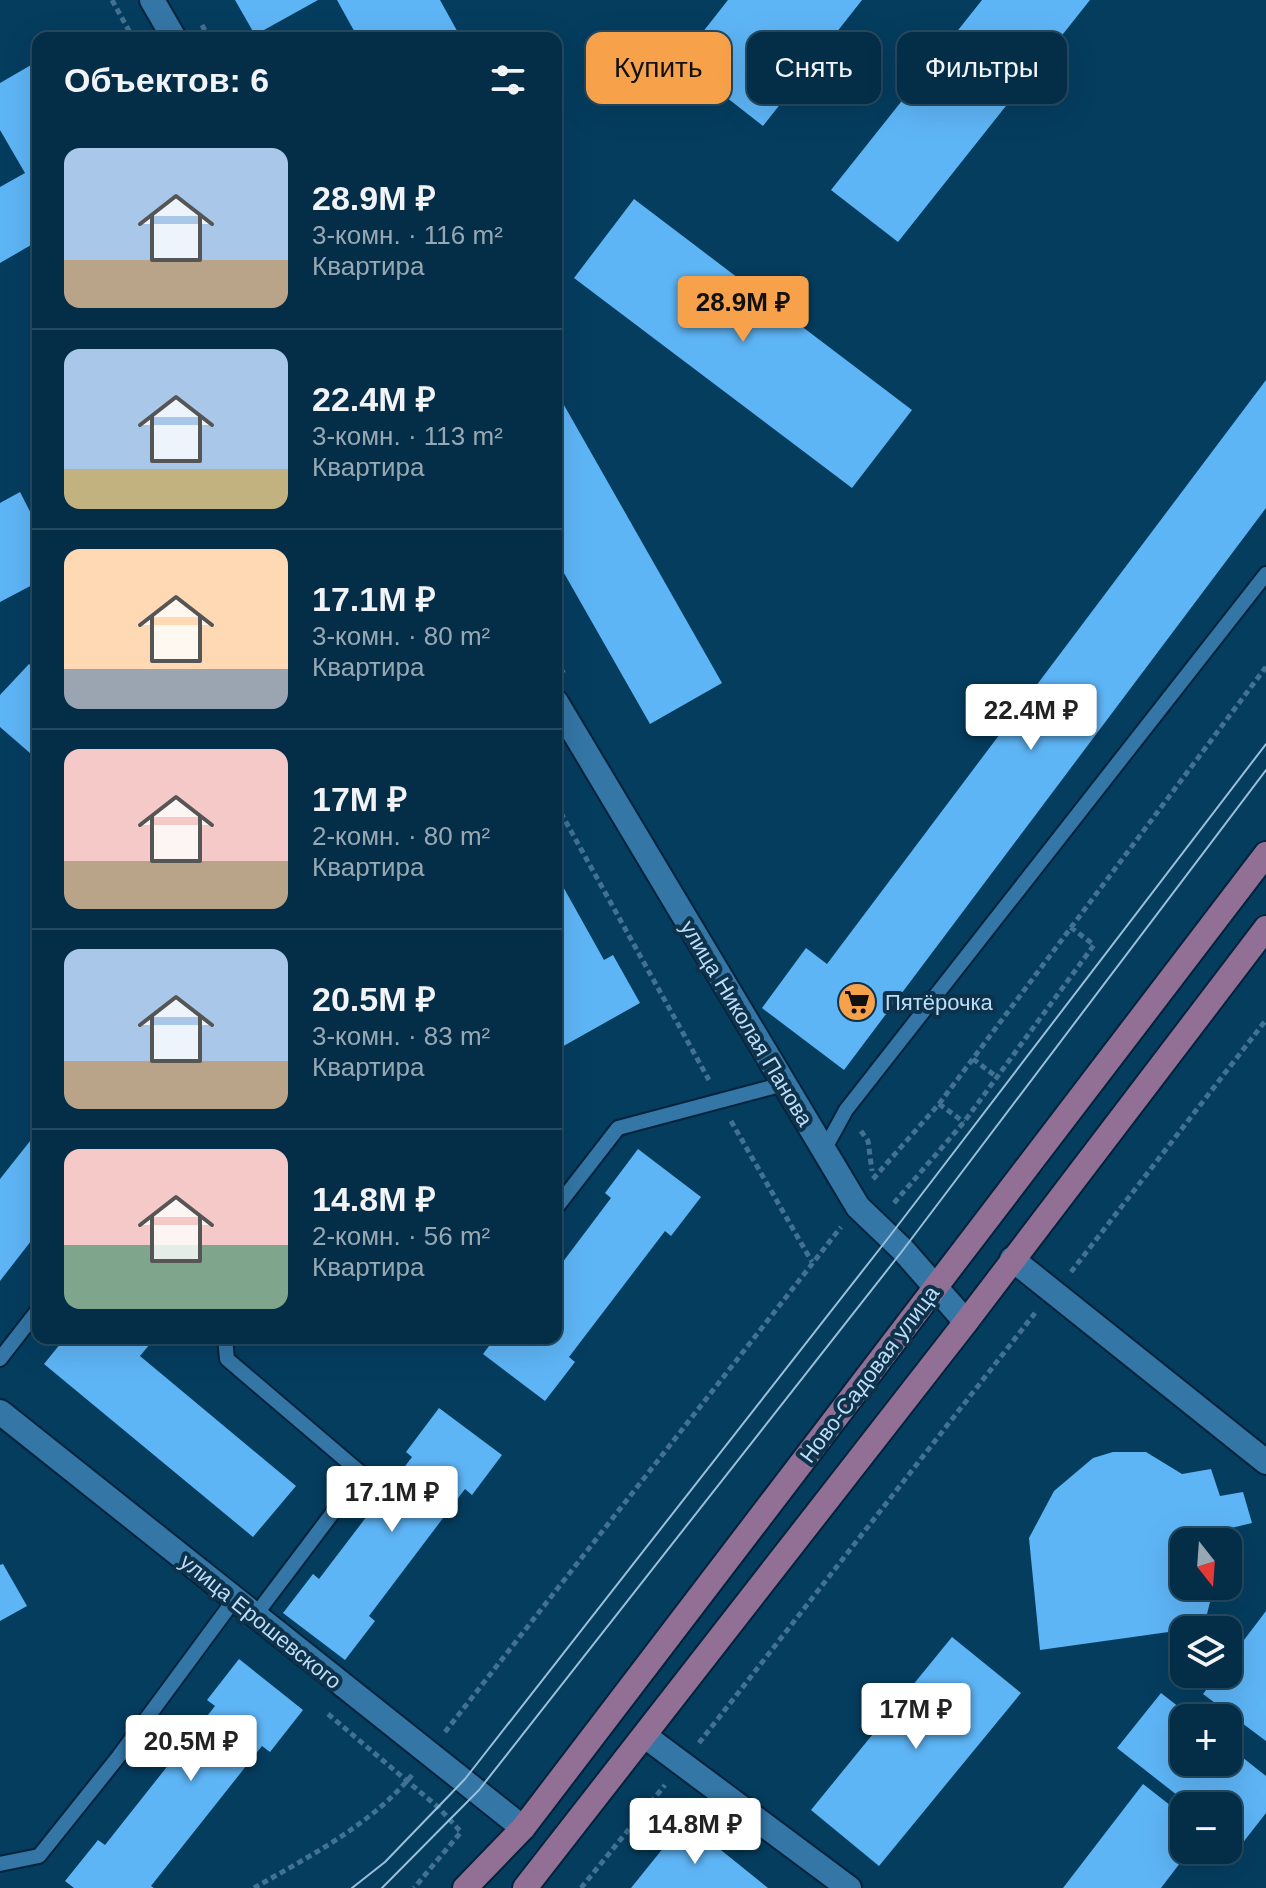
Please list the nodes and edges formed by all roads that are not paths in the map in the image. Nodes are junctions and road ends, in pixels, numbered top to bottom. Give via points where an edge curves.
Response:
1 (152, 0) edge
2 (171, 32) edge
3 (1266, 574) edge
4 (562, 712) edge
5 (1266, 854) edge
6 (1266, 928) edge
7 (784, 1084) junction
8 (823, 1153) junction
9 (562, 1200) edge
10 (1012, 1259) junction
11 (935, 1287) junction
12 (32, 1318) edge
13 (966, 1322) junction
14 (226, 1344) edge
15 (0, 1359) edge
16 (0, 1412) edge
17 (1266, 1462) edge
18 (234, 1600) junction
19 (254, 1617) junction
20 (645, 1736) junction
21 (523, 1828) junction
22 (0, 1864) edge
23 (465, 1888) edge
24 (525, 1888) edge
25 (849, 1888) edge

1 - 2 street
3 - 8 lane via 846,1110
4 - 7 street, улица Николая Панова
5 - 11 main road, Ново-Садовая улица
6 - 10 main road, Ново-Садовая улица
7 - 8 street, улица Николая Панова
7 - 9 lane via 618,1128
8 - 11 street, улица Николая Панова via 858,1207
10 - 13 main road, Ново-Садовая улица
10 - 17 street
11 - 13 street, улица Николая Панова
11 - 21 main road, Ново-Садовая улица
12 - 15 lane
13 - 20 main road, Ново-Садовая улица
14 - 19 lane via 227,1359 362,1474
16 - 18 street, улица Ерошевского
18 - 19 street, улица Ерошевского
18 - 22 lane via 39,1856
19 - 21 street, улица Ерошевского
20 - 24 main road, Ново-Садовая улица
20 - 25 street
21 - 23 main road, Ново-Садовая улица

